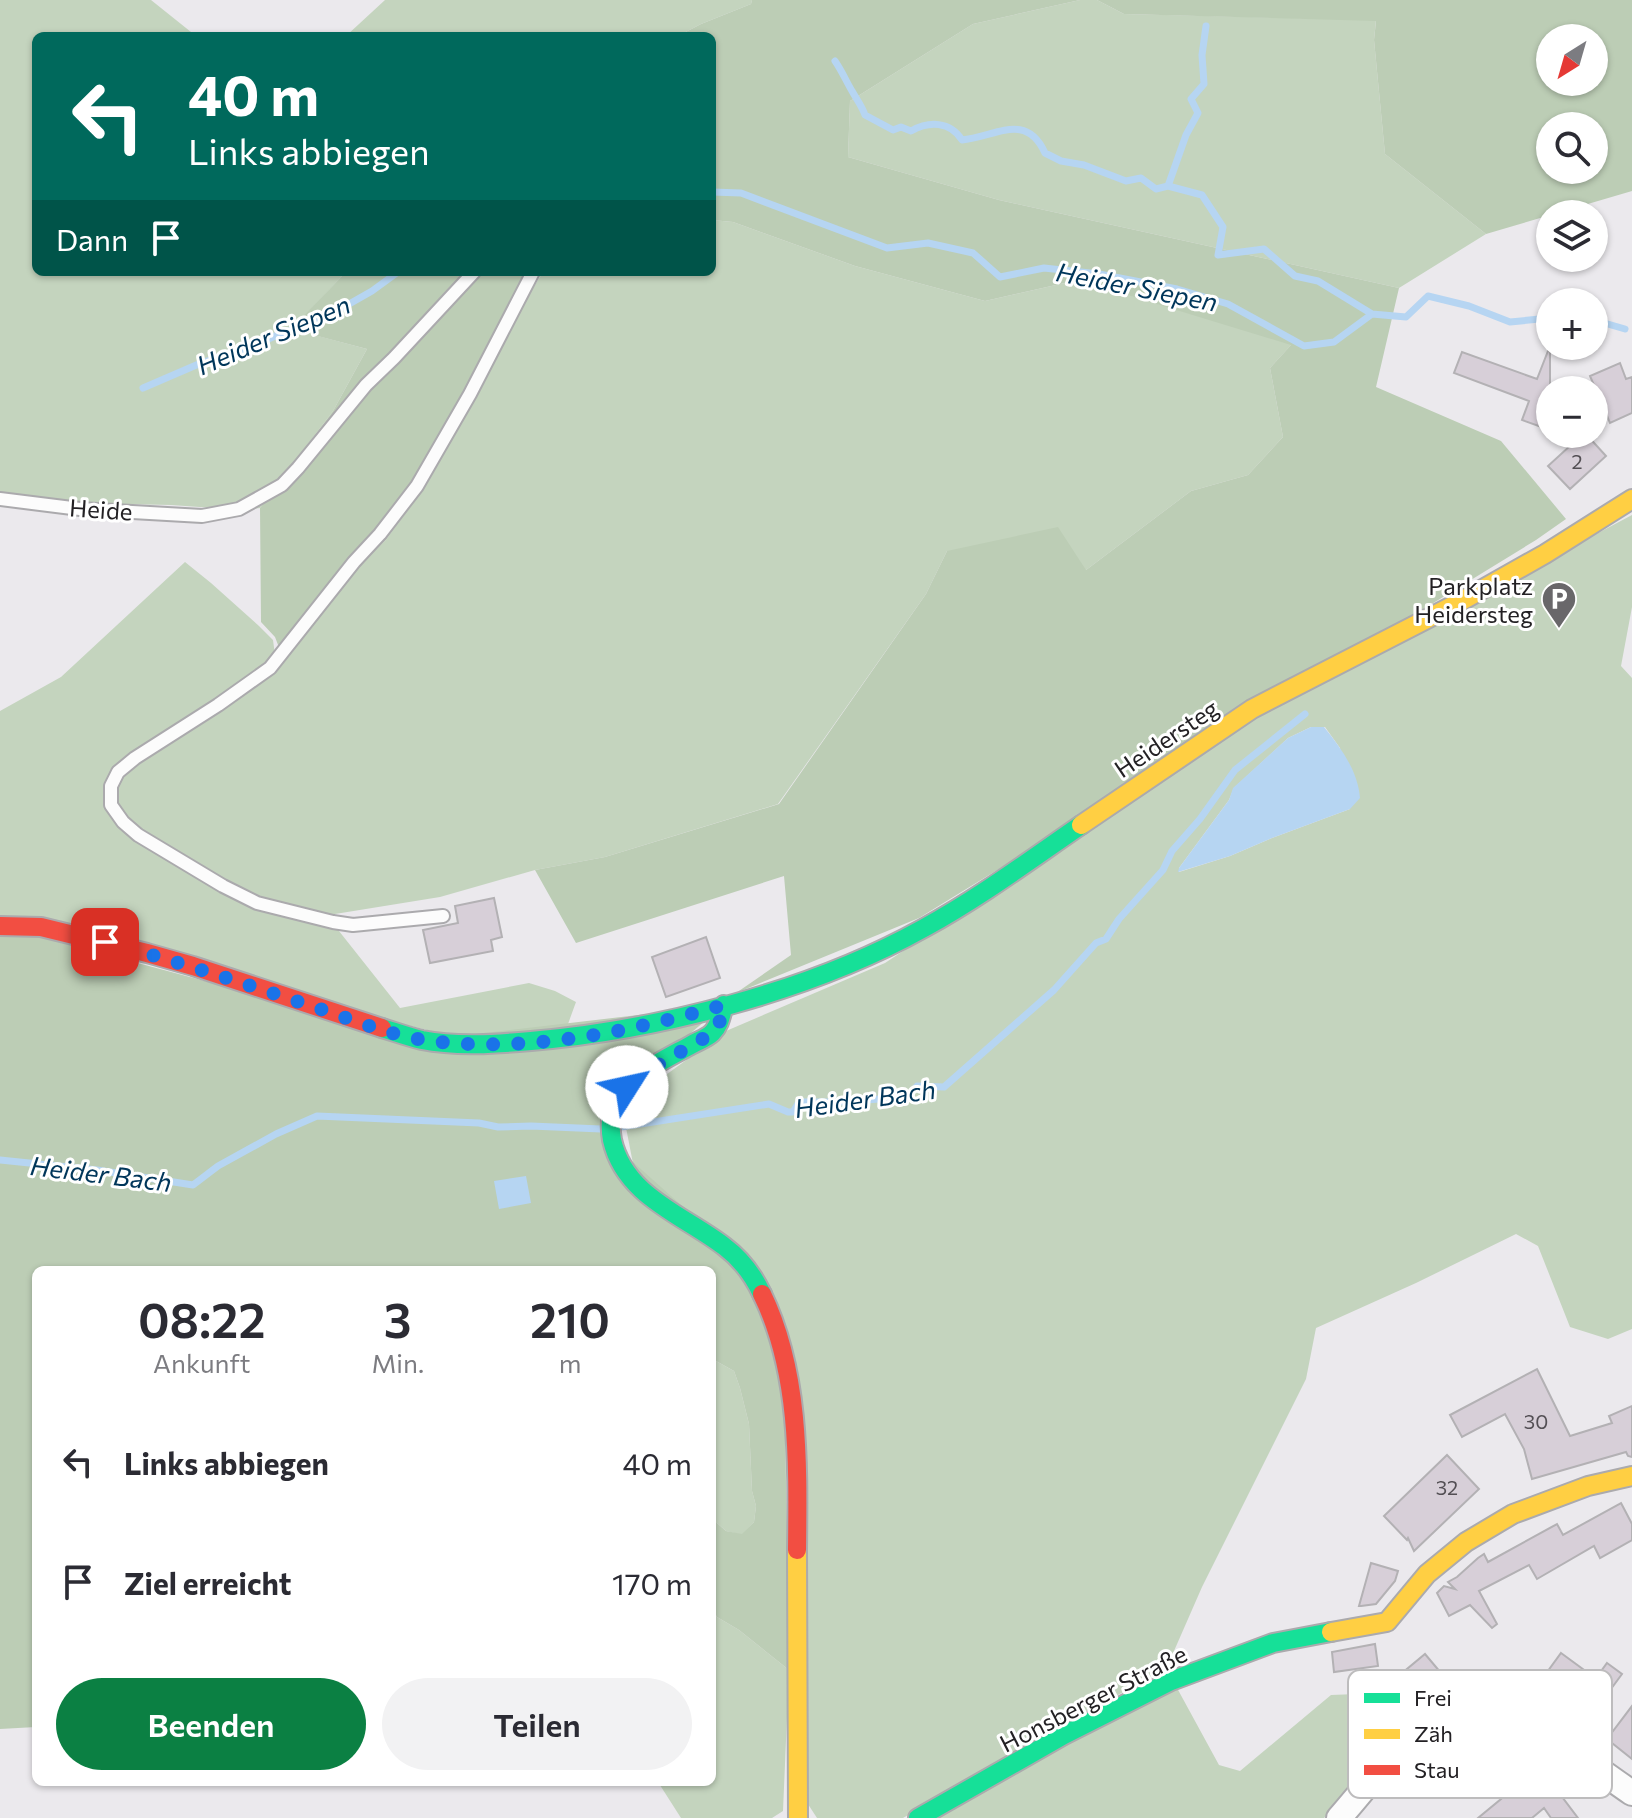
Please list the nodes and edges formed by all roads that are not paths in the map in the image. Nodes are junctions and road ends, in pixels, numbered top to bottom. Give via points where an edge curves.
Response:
1 (470, 276) edge
2 (531, 276) edge
3 (0, 499) edge
4 (1632, 499) edge
5 (443, 916) dead end
6 (0, 926) edge
7 (724, 1005) junction
8 (1632, 1476) edge
9 (1612, 1780) edge
10 (1632, 1793) edge
11 (1357, 1798) edge
12 (798, 1818) edge
13 (918, 1818) edge
14 (1339, 1818) edge

1 - 3 lane, Heide via 366,385 282,485 239,509 202,516
2 - 5 lane via 417,486 270,668 135,758 111,786 111,805 138,835 257,903 353,925
4 - 7 main road, Heidersteg via 1458,603 1252,709 925,928 817,976
6 - 7 main road, Heidersteg via 41,927 147,953 424,1040 475,1044 581,1037
7 - 12 main road via 711,1034 627,1087 615,1106 611,1129 624,1170 637,1187 738,1256 754,1274 768,1299 784,1355 796,1439
8 - 13 main road, Honsberger Straße via 1513,1514 1466,1542 1427,1574 1387,1622 1273,1643 1171,1681
9 - 10 street
11 - 14 street

